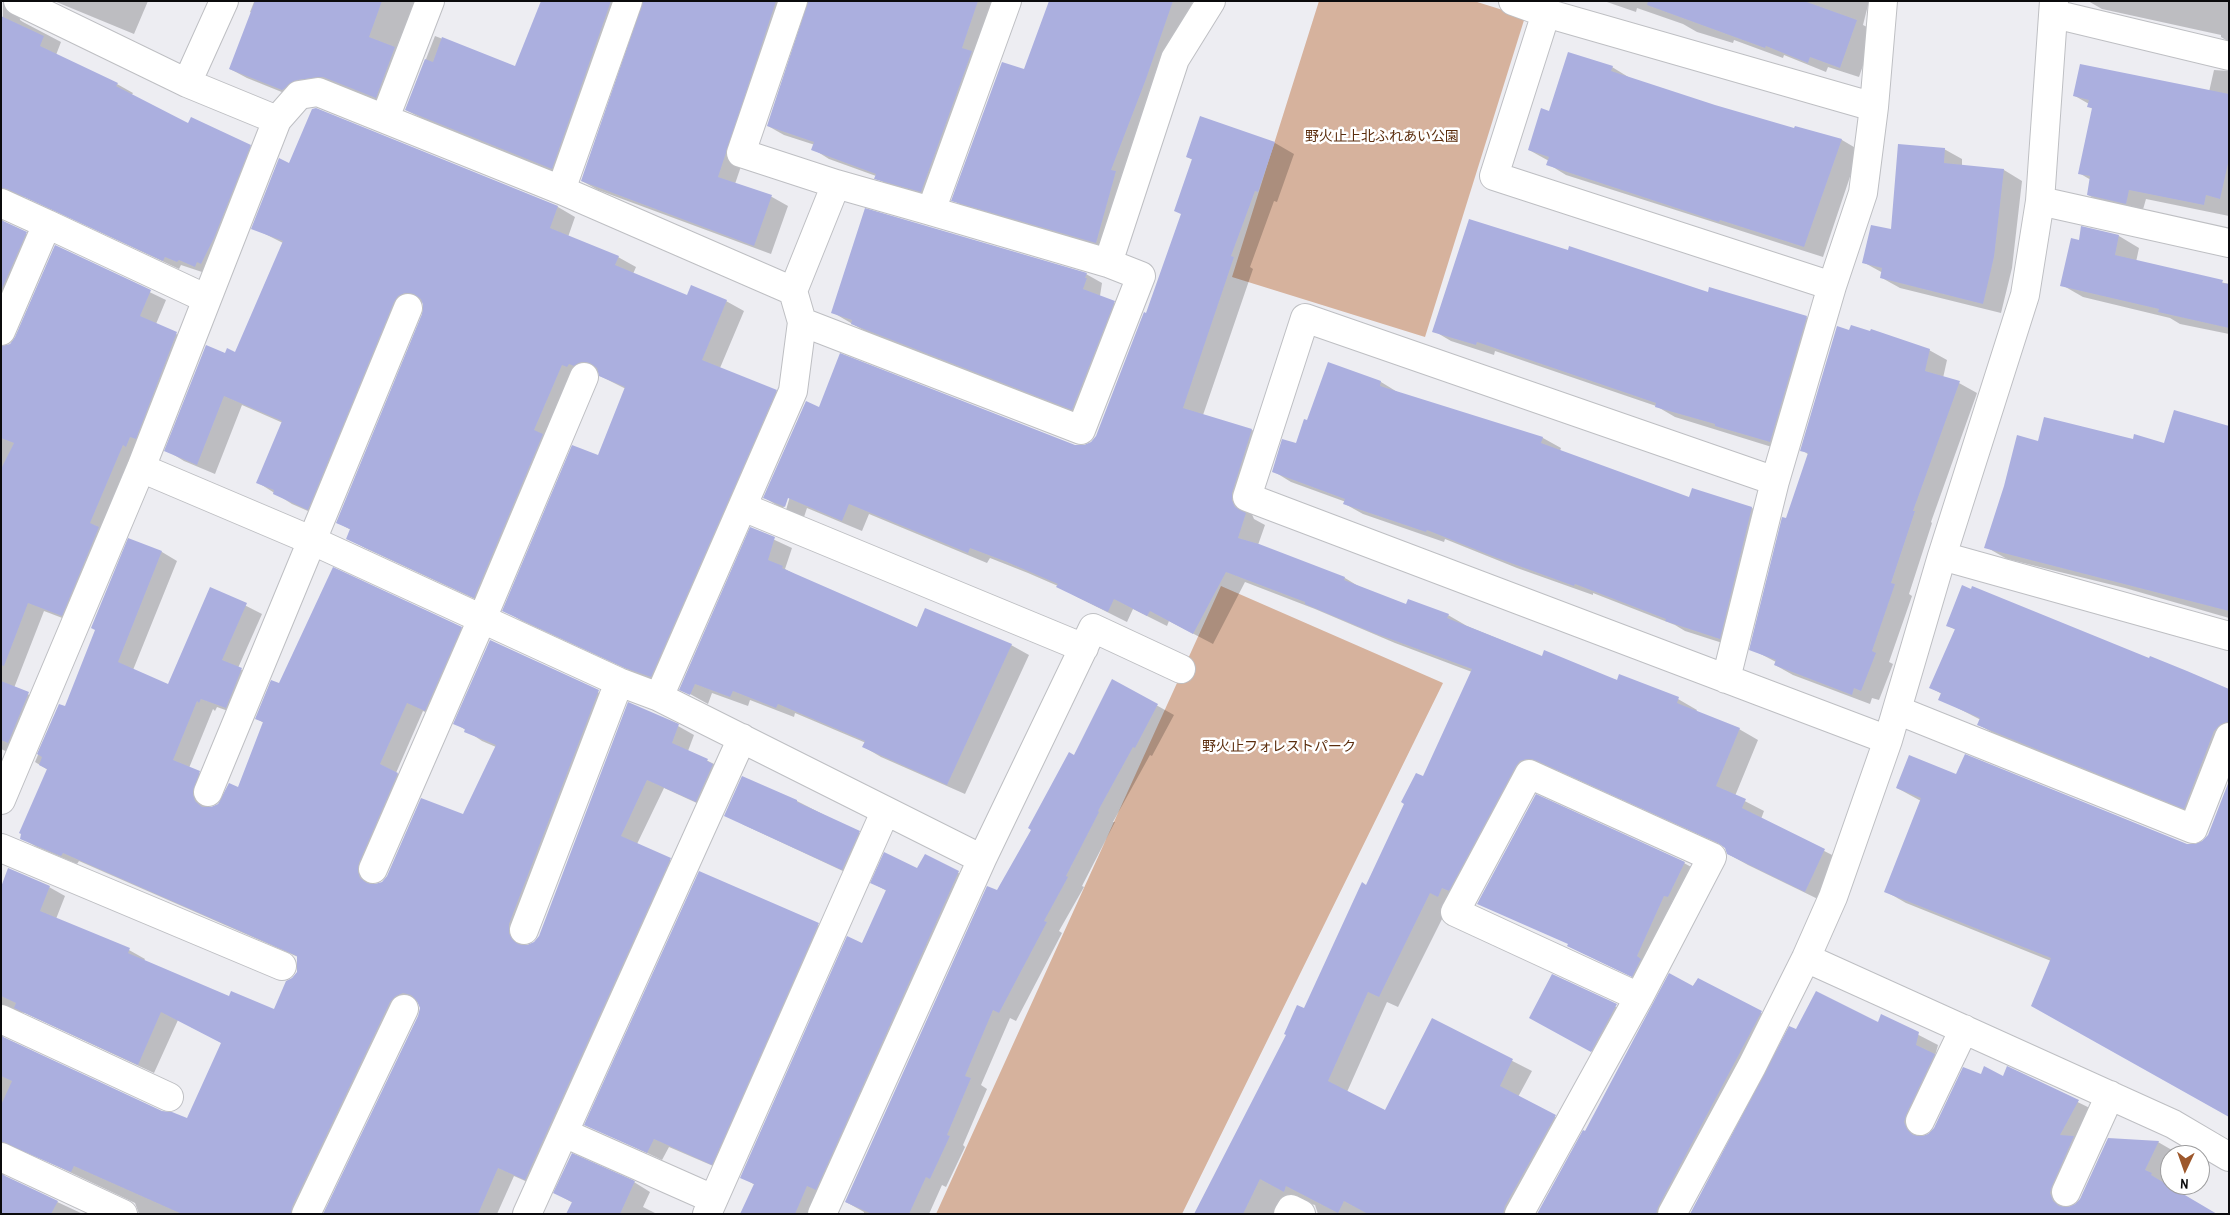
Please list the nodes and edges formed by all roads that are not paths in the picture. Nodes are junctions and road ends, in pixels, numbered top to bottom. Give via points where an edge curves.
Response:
1 (18, 1) edge
2 (224, 1) edge
3 (430, 1) edge
4 (628, 1) edge
5 (793, 1) edge
6 (1007, 1) edge
7 (1211, 1) edge
8 (1513, 1) edge
9 (1883, 1) edge
10 (2054, 8) edge
11 (1546, 13) junction
12 (2229, 56) edge
13 (187, 84) junction
14 (1874, 107) junction
15 (385, 118) junction
16 (277, 120) junction
17 (836, 184) junction
18 (561, 190) junction
19 (2040, 201) junction
20 (1, 203) edge
21 (931, 210) junction
22 (47, 224) junction
23 (2229, 243) edge
24 (1108, 263) junction
25 (1832, 286) junction
26 (793, 291) junction
27 (207, 299) junction
28 (408, 308) dead end
29 (802, 322) junction
30 (1, 331) edge
31 (584, 377) dead end
32 (141, 468) junction
33 (1775, 481) junction
34 (743, 507) junction
35 (313, 541) junction
36 (1942, 556) junction
37 (482, 619) junction
38 (2229, 636) edge
39 (1084, 648) junction
40 (1181, 669) dead end
41 (1726, 679) junction
42 (619, 682) junction
43 (659, 698) junction
44 (1897, 710) junction
45 (2229, 737) edge
46 (742, 738) junction
47 (1888, 740) junction
48 (6, 771) edge
49 (208, 792) dead end
50 (1, 800) edge
51 (886, 812) junction
52 (1, 848) edge
53 (982, 859) junction
54 (373, 869) dead end
55 (524, 930) dead end
56 (1806, 958) junction
57 (282, 966) dead end
58 (1639, 998) junction
59 (404, 1009) dead end
60 (1, 1019) edge
61 (1964, 1029) junction
62 (2110, 1095) junction
63 (169, 1097) dead end
64 (1920, 1120) dead end
65 (564, 1134) junction
66 (1, 1157) edge
67 (2229, 1157) edge
68 (2066, 1192) dead end
69 (710, 1206) edge
70 (123, 1214) edge
71 (306, 1214) edge
72 (527, 1214) edge
73 (822, 1214) edge
74 (1288, 1214) edge
75 (1301, 1214) edge
76 (1519, 1214) edge
77 (1672, 1214) edge

1 - 13 street
2 - 13 street
3 - 15 street
4 - 18 street
5 - 17 street via 741,153
6 - 21 street
7 - 24 street via 1175,59
8 - 11 street
9 - 14 street
10 - 12 street
10 - 19 street
11 - 14 street
11 - 25 street via 1494,176
13 - 16 street
14 - 25 street via 1863,193
15 - 16 street via 318,92 299,95
15 - 18 street
16 - 27 street
17 - 21 street
17 - 26 street
18 - 26 street
19 - 23 street
19 - 36 street via 2025,295
20 - 22 street
21 - 24 street
22 - 27 street
22 - 30 street
24 - 29 street via 1142,276 1082,430
25 - 33 street
26 - 29 street
27 - 32 street
28 - 35 street
29 - 34 street via 793,391
31 - 37 street
32 - 35 street
32 - 48 street
33 - 41 street
33 - 41 street via 1305,318 1247,497
34 - 39 street
34 - 43 street
35 - 37 street
35 - 49 street
36 - 38 street
36 - 44 street
37 - 42 street
37 - 54 street
39 - 40 street via 1093,628
39 - 53 street
41 - 47 street
42 - 43 street
42 - 55 street
43 - 46 street
44 - 45 street via 2193,829
44 - 47 street
46 - 51 street
46 - 65 street
47 - 56 street via 1833,897
48 - 50 street
51 - 53 street
51 - 69 street
52 - 57 street
53 - 73 street
56 - 61 street
56 - 77 street
58 - 58 street via 1455,912 1529,774 1712,857
58 - 76 street
59 - 71 street
60 - 63 street
61 - 62 street
61 - 64 street
62 - 67 street via 2174,1124
62 - 68 street
65 - 69 street
65 - 72 street
66 - 70 street
74 - 75 street via 1291,1209

